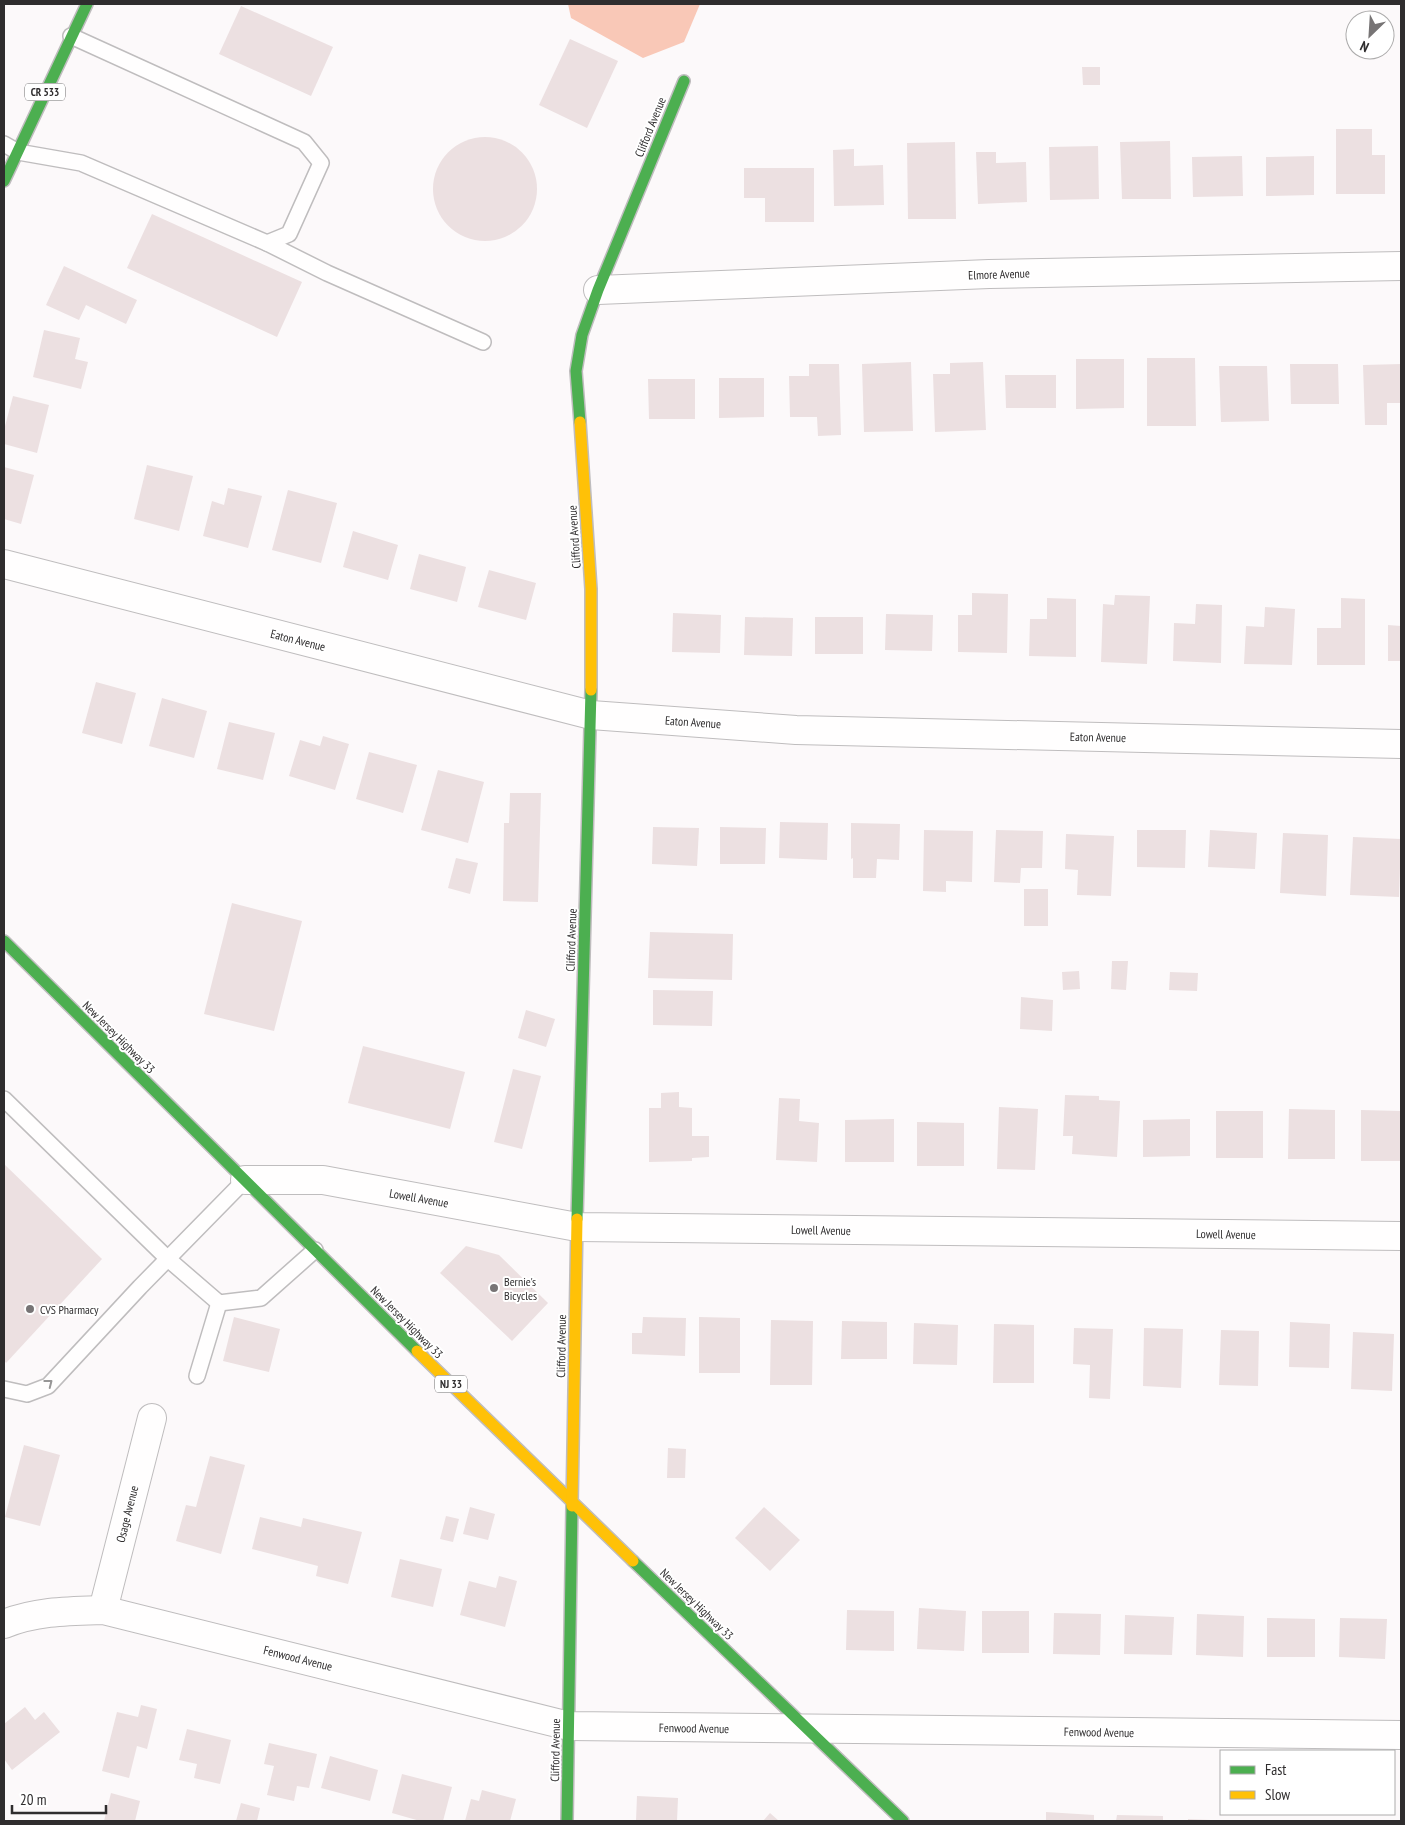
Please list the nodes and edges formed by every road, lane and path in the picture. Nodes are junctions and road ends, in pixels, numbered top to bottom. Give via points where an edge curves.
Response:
1 (86, 4) edge
2 (71, 36) junction
3 (684, 81) dead end
4 (4, 144) edge
5 (18, 152) junction
6 (4, 181) edge
7 (267, 243) junction
8 (1401, 266) edge
9 (598, 290) junction
10 (483, 342) dead end
11 (4, 564) edge
12 (591, 715) junction
13 (1401, 744) edge
14 (4, 942) edge
15 (4, 1099) edge
16 (245, 1180) junction
17 (577, 1227) junction
18 (1401, 1236) edge
19 (315, 1250) junction
20 (168, 1259) junction
21 (219, 1303) junction
22 (196, 1376) dead end
23 (4, 1389) edge
24 (152, 1418) dead end
25 (573, 1503) junction
26 (103, 1610) junction
27 (4, 1624) edge
28 (569, 1726) junction
29 (808, 1729) junction
30 (1401, 1735) edge
31 (567, 1821) edge
32 (903, 1821) edge

1 - 2 street, CR 533
2 - 5 street, CR 533
2 - 7 lane via 304,142 321,163 289,234
3 - 9 street, Clifford Avenue
4 - 5 lane
5 - 6 street, CR 533
5 - 7 lane via 81,163
7 - 10 lane
8 - 9 street, Elmore Avenue via 989,274
9 - 12 street, Clifford Avenue via 582,335 576,371 591,589
11 - 12 street, Eaton Avenue
12 - 13 street, Eaton Avenue via 796,730
12 - 17 street, Clifford Avenue
14 - 16 street, New Jersey Highway 33 / NJ 33
15 - 20 lane
16 - 17 street, Lowell Avenue via 323,1180
16 - 19 street, New Jersey Highway 33 / NJ 33
16 - 20 lane
17 - 18 street, Lowell Avenue
17 - 25 street, Clifford Avenue
19 - 21 lane via 261,1298
19 - 25 street, New Jersey Highway 33 / NJ 33
20 - 21 lane
23 -> 20 lane via 27,1394 48,1386
21 - 22 lane
24 - 26 street, Osage Avenue
25 - 28 street, Clifford Avenue
25 - 29 street, New Jersey Highway 33 / NJ 33
26 - 27 street, Fenwood Avenue via 57,1611 20,1617
26 - 28 street, Fenwood Avenue
28 - 29 street, Fenwood Avenue
28 - 31 street, Clifford Avenue
29 - 30 street, Fenwood Avenue
29 - 32 street, New Jersey Highway 33 / NJ 33

